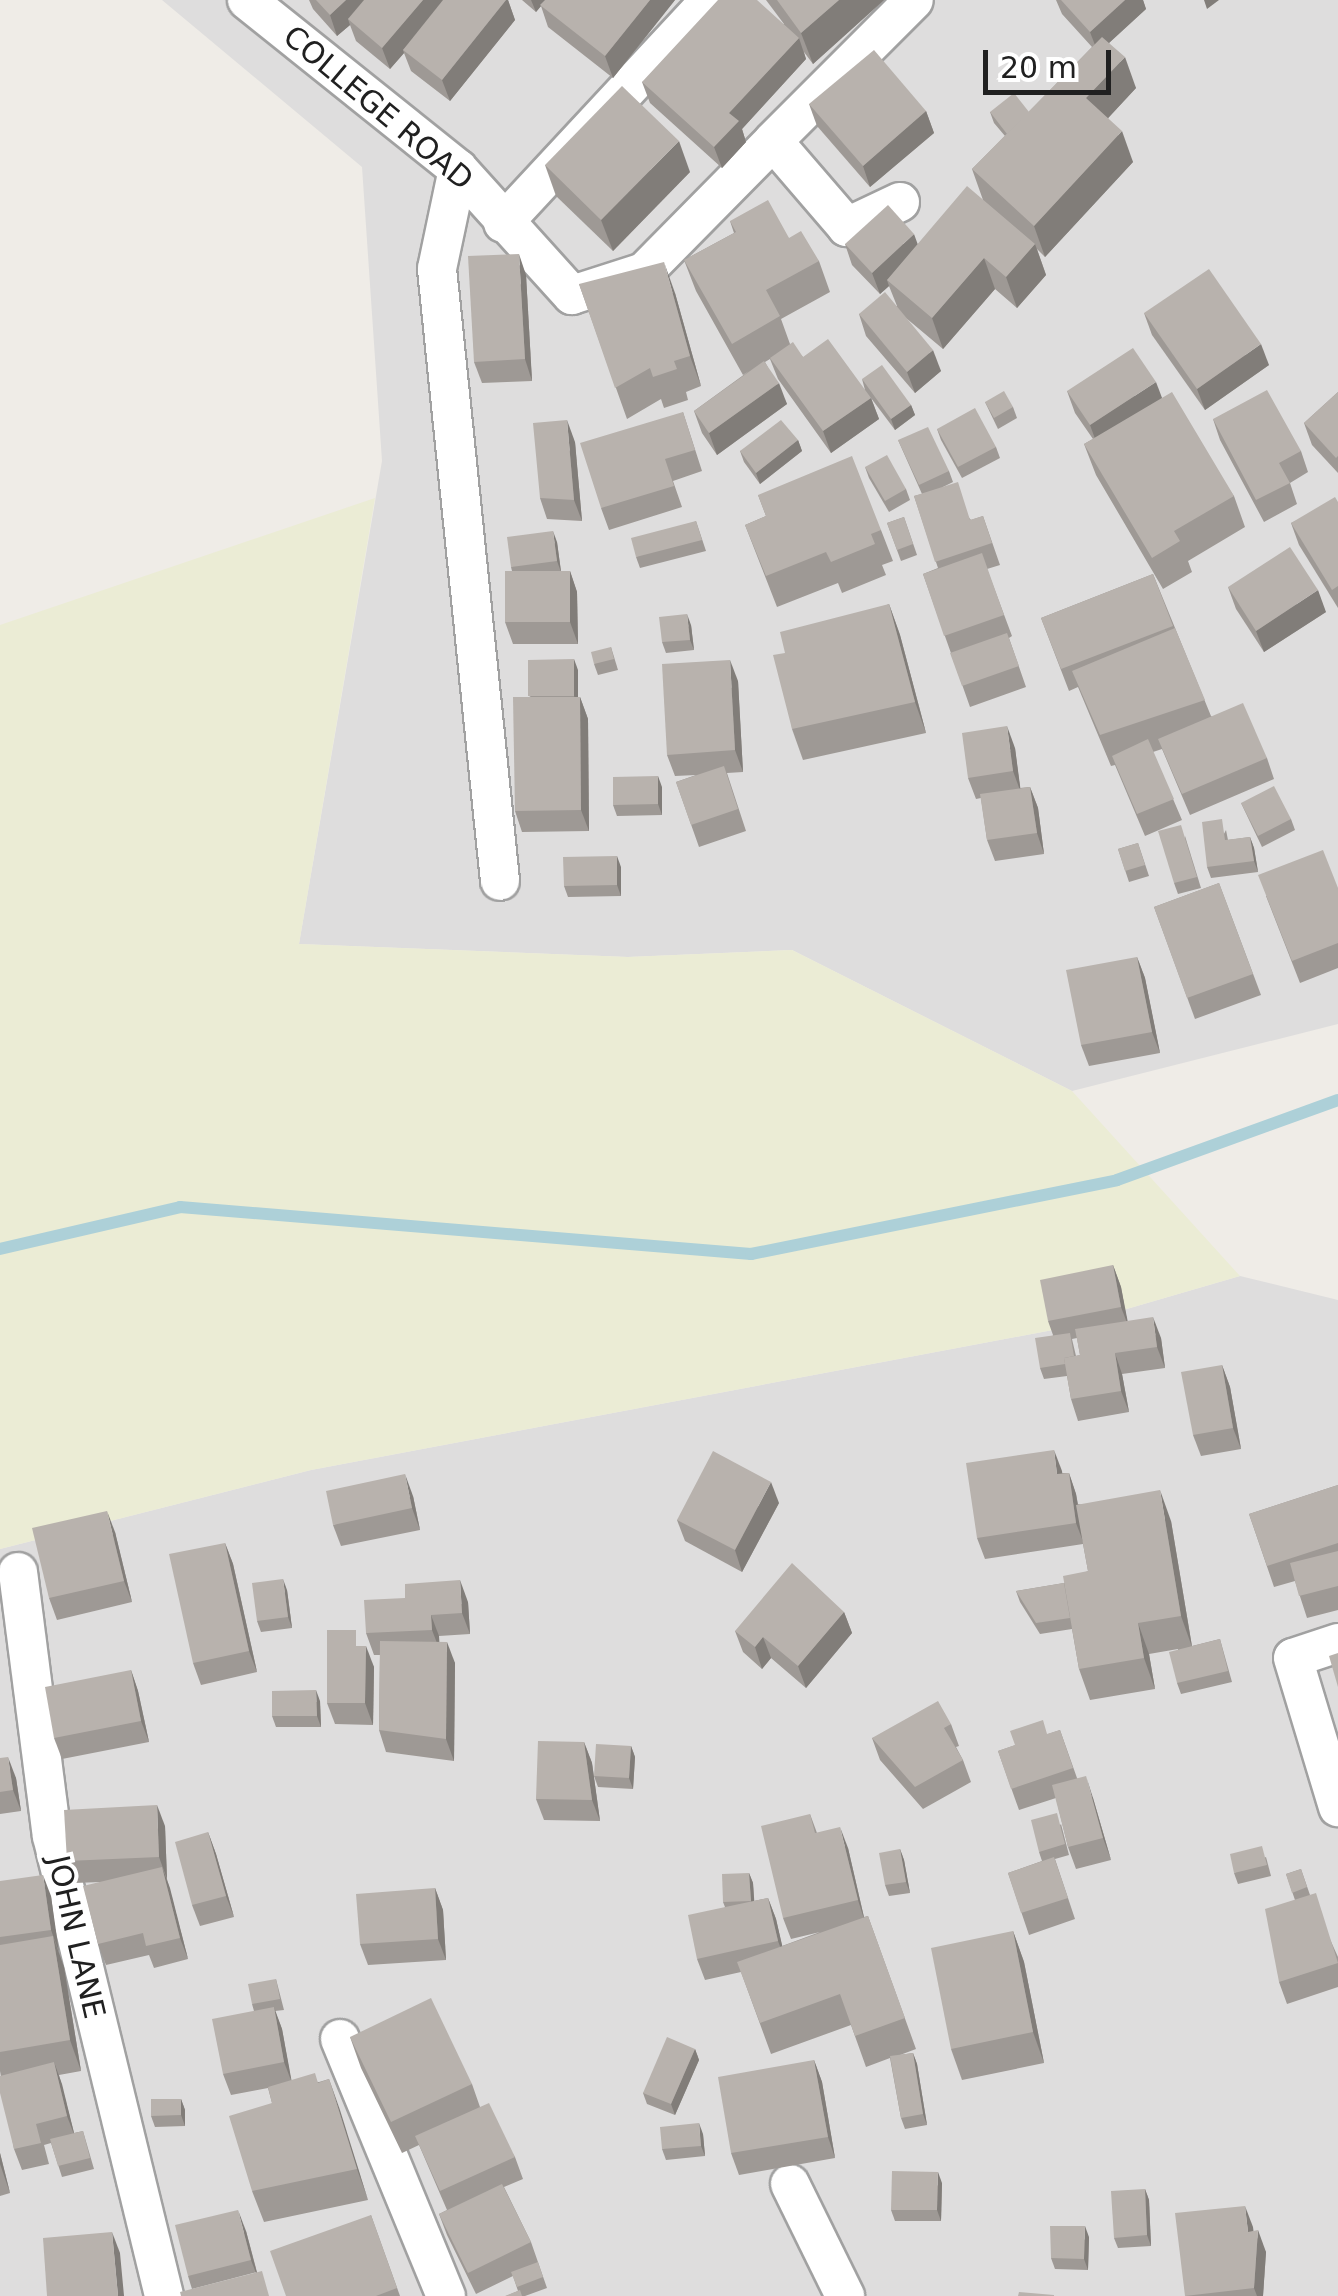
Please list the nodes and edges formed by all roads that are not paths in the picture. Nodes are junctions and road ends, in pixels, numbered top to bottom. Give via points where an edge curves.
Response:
1 (247, 0) edge
2 (710, 0) edge
3 (914, 0) edge
4 (773, 141) junction
5 (458, 169) junction
6 (900, 202) dead end
7 (503, 223) junction
8 (500, 881) dead end
9 (18, 1572) dead end
10 (1338, 1643) edge
11 (1338, 1807) edge
12 (340, 2039) dead end
13 (790, 2184) dead end
14 (164, 2296) edge
15 (446, 2296) edge
16 (845, 2296) edge

1 - 5 street, COLLEGE ROAD
2 - 7 street
3 - 4 street
4 - 6 street via 848,227
4 - 7 street, COLLEGE ROAD via 644,272 572,295
5 - 7 street, COLLEGE ROAD
5 - 8 street via 437,269
9 - 14 street, JOHN LANE via 52,1836
10 - 11 street via 1293,1658
12 - 15 street
13 - 16 street

